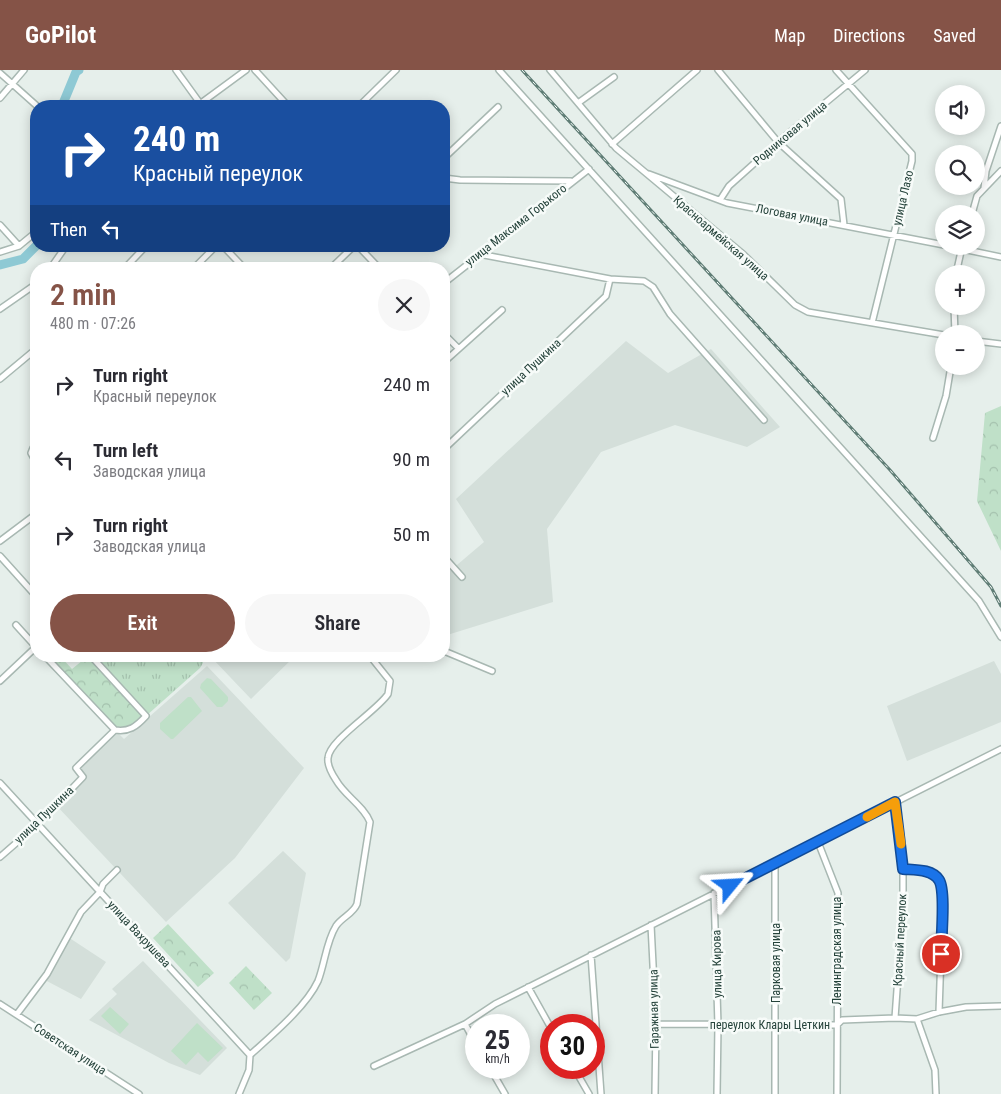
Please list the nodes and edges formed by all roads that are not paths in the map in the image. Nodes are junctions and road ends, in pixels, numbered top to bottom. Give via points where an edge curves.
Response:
1 (24, 70) edge
2 (176, 70) edge
3 (246, 70) edge
4 (255, 70) edge
5 (396, 70) edge
6 (499, 70) edge
7 (550, 70) edge
8 (697, 70) edge
9 (718, 70) edge
10 (836, 70) edge
11 (865, 70) edge
12 (0, 73) edge
13 (614, 77) dead end
14 (848, 84) junction
15 (12, 85) junction
16 (0, 98) edge
17 (30, 100) edge
18 (197, 100) edge
19 (207, 100) edge
20 (282, 100) edge
21 (365, 100) edge
22 (578, 103) junction
23 (498, 107) dead end
24 (1001, 126) edge
25 (778, 142) junction
26 (612, 144) junction
27 (450, 152) edge
28 (589, 169) junction
29 (1001, 170) edge
30 (644, 172) junction
31 (450, 179) edge
32 (985, 180) edge
33 (572, 181) junction
34 (985, 187) edge
35 (720, 200) junction
36 (844, 225) junction
37 (0, 226) edge
38 (895, 235) junction
39 (30, 237) edge
40 (935, 243) edge
41 (19, 246) junction
42 (0, 252) edge
43 (140, 252) edge
44 (210, 252) edge
45 (229, 252) edge
46 (348, 252) edge
47 (364, 252) edge
48 (479, 254) junction
49 (985, 254) edge
50 (1001, 258) edge
51 (131, 262) edge
52 (200, 262) edge
53 (238, 262) edge
54 (337, 262) edge
55 (373, 262) edge
56 (450, 278) edge
57 (610, 280) junction
58 (30, 288) edge
59 (0, 309) edge
60 (502, 310) dead end
61 (872, 323) junction
62 (935, 334) edge
63 (450, 340) edge
64 (985, 341) edge
65 (1001, 344) edge
66 (458, 348) junction
67 (30, 354) edge
68 (450, 356) edge
69 (950, 375) edge
70 (0, 379) edge
71 (764, 420) dead end
72 (933, 438) dead end
73 (450, 443) edge
74 (30, 518) edge
75 (0, 541) edge
76 (0, 556) edge
77 (450, 563) edge
78 (462, 577) dead end
79 (30, 589) edge
80 (16, 625) dead end
81 (1001, 637) edge
82 (30, 640) edge
83 (30, 653) edge
84 (450, 654) edge
85 (51, 662) edge
86 (96, 662) edge
87 (375, 662) edge
88 (492, 671) dead end
89 (0, 681) edge
90 (115, 730) junction
91 (1001, 749) edge
92 (0, 783) edge
93 (895, 802) junction
94 (38, 824) junction
95 (818, 842) junction
96 (0, 857) edge
97 (775, 863) junction
98 (903, 869) junction
99 (118, 870) dead end
100 (100, 892) junction
101 (714, 894) junction
102 (651, 925) junction
103 (591, 955) junction
104 (528, 987) junction
105 (0, 1004) edge
106 (1001, 1006) edge
107 (939, 1012) junction
108 (17, 1014) junction
109 (480, 1014) edge
110 (543, 1014) edge
111 (895, 1018) junction
112 (917, 1019) junction
113 (465, 1024) edge
114 (656, 1024) junction
115 (776, 1024) junction
116 (718, 1025) junction
117 (837, 1025) junction
118 (250, 1056) junction
119 (374, 1066) dead end
120 (496, 1079) edge
121 (580, 1079) edge
122 (139, 1094) edge
123 (239, 1094) edge
124 (504, 1094) edge
125 (589, 1094) edge
126 (601, 1094) edge
127 (655, 1094) edge
128 (717, 1094) edge
129 (775, 1094) edge
130 (837, 1094) edge
131 (936, 1094) edge

1 - 15 street
2 - 18 street
3 - 19 street
4 - 20 street
5 - 21 street
6 - 28 street
7 - 22 street, Красноармейская улица
8 - 26 street
9 - 25 street
10 - 14 street, улица Лазо
11 - 14 street, Родниковая улица
12 - 15 street
13 - 22 street
14 - 25 street, Родниковая улица
14 - 38 street, улица Лазо via 912,154
15 - 16 street
15 - 17 street
22 - 26 street, Красноармейская улица
23 - 27 street
24 - 32 street
25 - 35 street, Родниковая улица via 729,186
25 - 36 street via 841,199
26 - 30 street, Красноармейская улица
28 - 33 street, улица Максима Горького
28 - 81 street via 979,601
29 - 34 street
30 - 35 street, Логовая улица
30 - 61 street, Красноармейская улица via 743,254 795,305 808,312
31 - 33 street
33 - 48 street, улица Максима Горького
35 - 36 street, Логовая улица
36 - 38 street, Логовая улица
37 - 41 street
38 - 40 street, Логовая улица
38 - 61 street, улица Лазо
39 - 41 street
41 - 42 street
43 - 51 street
44 - 52 street
45 - 53 street
46 - 54 street
47 - 55 street
48 - 56 street, улица Максима Горького
48 - 57 street
49 - 50 street
57 - 71 street via 644,281 653,287 670,314
57 - 73 street, улица Пушкина via 606,296
58 - 59 street
60 - 66 street
61 - 62 street, Красноармейская улица
63 - 66 street
64 - 65 street
66 - 68 street
67 - 70 street
69 - 72 street
74 - 75 street
76 - 79 street
77 - 78 street
80 - 82 street
83 - 89 street
84 - 88 street
85 - 90 street
86 - 90 street via 146,716 135,728
87 - 118 street via 388,677 388,694 334,745 328,758 337,783 367,814 370,822 357,904 333,932 318,980 308,998
90 - 94 street, улица Пушкина via 76,768 83,777
91 - 93 street
92 - 94 street, улица Вахрушева
93 - 95 street
93 - 98 street, Красный переулок
94 - 96 street, улица Пушкина
94 - 100 street, улица Вахрушева
95 - 97 street
95 - 117 street, Ленинградская улица via 838,893
97 - 101 street
97 - 115 street, Парковая улица
98 - 107 street via 929,872 939,880 943,895
98 - 111 street, Красный переулок
99 - 100 street via 103,884
100 - 108 street via 81,912 47,974
100 - 118 street, улица Вахрушева
101 - 102 street
101 - 116 street, улица Кирова
102 - 103 street
102 - 114 street, Гаражная улица
103 - 104 street
103 - 126 street
104 - 109 street
104 - 110 street
105 - 108 street, Советская улица
106 - 107 street, переулок Клары Цеткин
107 - 112 street, переулок Клары Цеткин
108 - 122 street, Советская улица
111 - 112 street, переулок Клары Цеткин
111 - 117 street, переулок Клары Цеткин via 842,1020
112 - 131 street via 935,1070
113 - 119 street
114 - 116 street, переулок Клары Цеткин
114 - 127 street, Гаражная улица
115 - 116 street, переулок Клары Цеткин
115 - 117 street, переулок Клары Цеткин
115 - 129 street, Парковая улица
116 - 128 street, улица Кирова
117 - 130 street, Ленинградская улица
118 - 123 street via 249,1070
120 - 124 street
121 - 125 street

